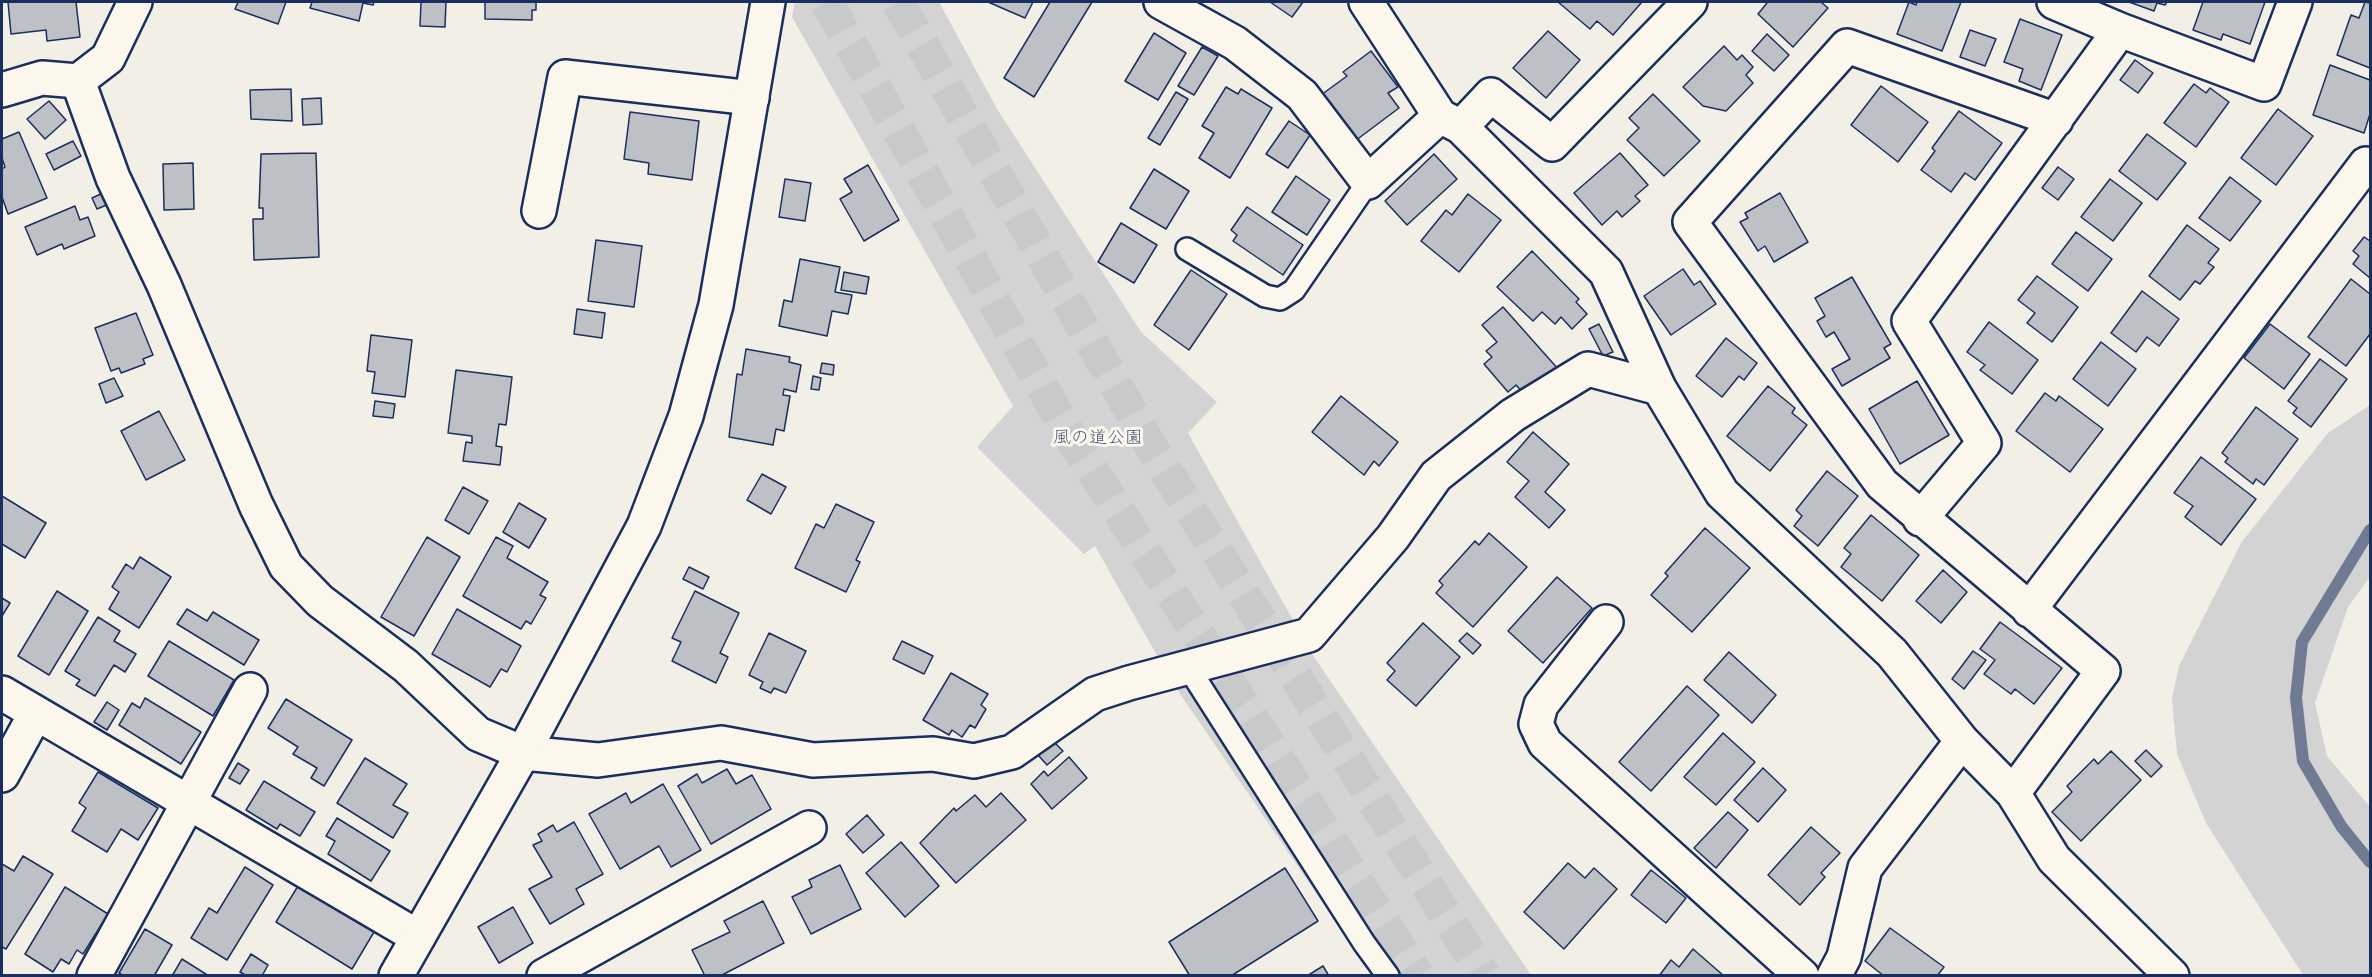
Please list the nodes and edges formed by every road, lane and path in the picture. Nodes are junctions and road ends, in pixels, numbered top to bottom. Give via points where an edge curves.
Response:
1 (135, 2) edge
2 (768, 2) edge
3 (1161, 2) edge
4 (1366, 2) edge
5 (1690, 2) edge
6 (2054, 2) edge
7 (2295, 2) edge
8 (2121, 30) junction
9 (78, 81) junction
10 (2, 90) edge
11 (752, 98) junction
12 (2056, 120) junction
13 (1451, 122) junction
14 (2370, 165) edge
15 (1368, 182) junction
16 (539, 212) dead end
17 (1187, 249) dead end
18 (1659, 388) junction
19 (1920, 519) junction
20 (2029, 610) junction
21 (1606, 622) dead end
22 (1188, 667) junction
23 (250, 690) dead end
24 (2, 693) edge
25 (36, 713) junction
26 (1962, 741) junction
27 (523, 753) junction
28 (2, 775) edge
29 (2013, 793) junction
30 (187, 802) junction
31 (809, 828) dead end
32 (418, 937) junction
33 (94, 975) edge
34 (396, 975) edge
35 (544, 975) edge
36 (1388, 975) edge
37 (1802, 975) edge
38 (1834, 975) edge
39 (2172, 975) edge

1 - 9 street via 108,58
2 - 11 street
3 - 15 street via 1235,43 1302,95
4 - 13 street
5 - 13 street via 1552,144 1491,95
6 - 8 street
7 - 8 street via 2264,84
8 - 12 street
9 - 10 street via 42,78
9 - 27 street via 113,178 164,285 256,505 286,566 320,601 406,666 478,734
11 - 16 street via 565,77
11 - 27 street via 716,305 686,416 644,526
12 - 19 street via 1909,321 1984,443
12 - 19 street via 1847,46 1690,222 1882,484
13 - 15 street
13 - 18 street via 1606,272
14 - 20 street via 2366,164
15 - 17 lane via 1294,290 1280,299 1265,296
18 - 22 street via 1588,369 1513,415 1436,476 1393,537 1309,635
18 - 26 street via 1722,493 1892,653
19 - 20 street
20 - 29 street via 2103,671
21 - 37 street via 1541,705 1536,724 1545,743
22 - 27 street via 1095,694 1012,752 974,761 933,754 813,760 721,743 598,760
22 - 36 lane
23 - 30 street
24 - 25 street
25 - 28 street
25 - 30 street
26 - 29 street
26 - 38 street via 1865,868 1844,957
27 - 32 street
29 - 39 street via 2054,859
30 - 32 street
30 - 33 street
31 - 35 street
32 - 34 street

